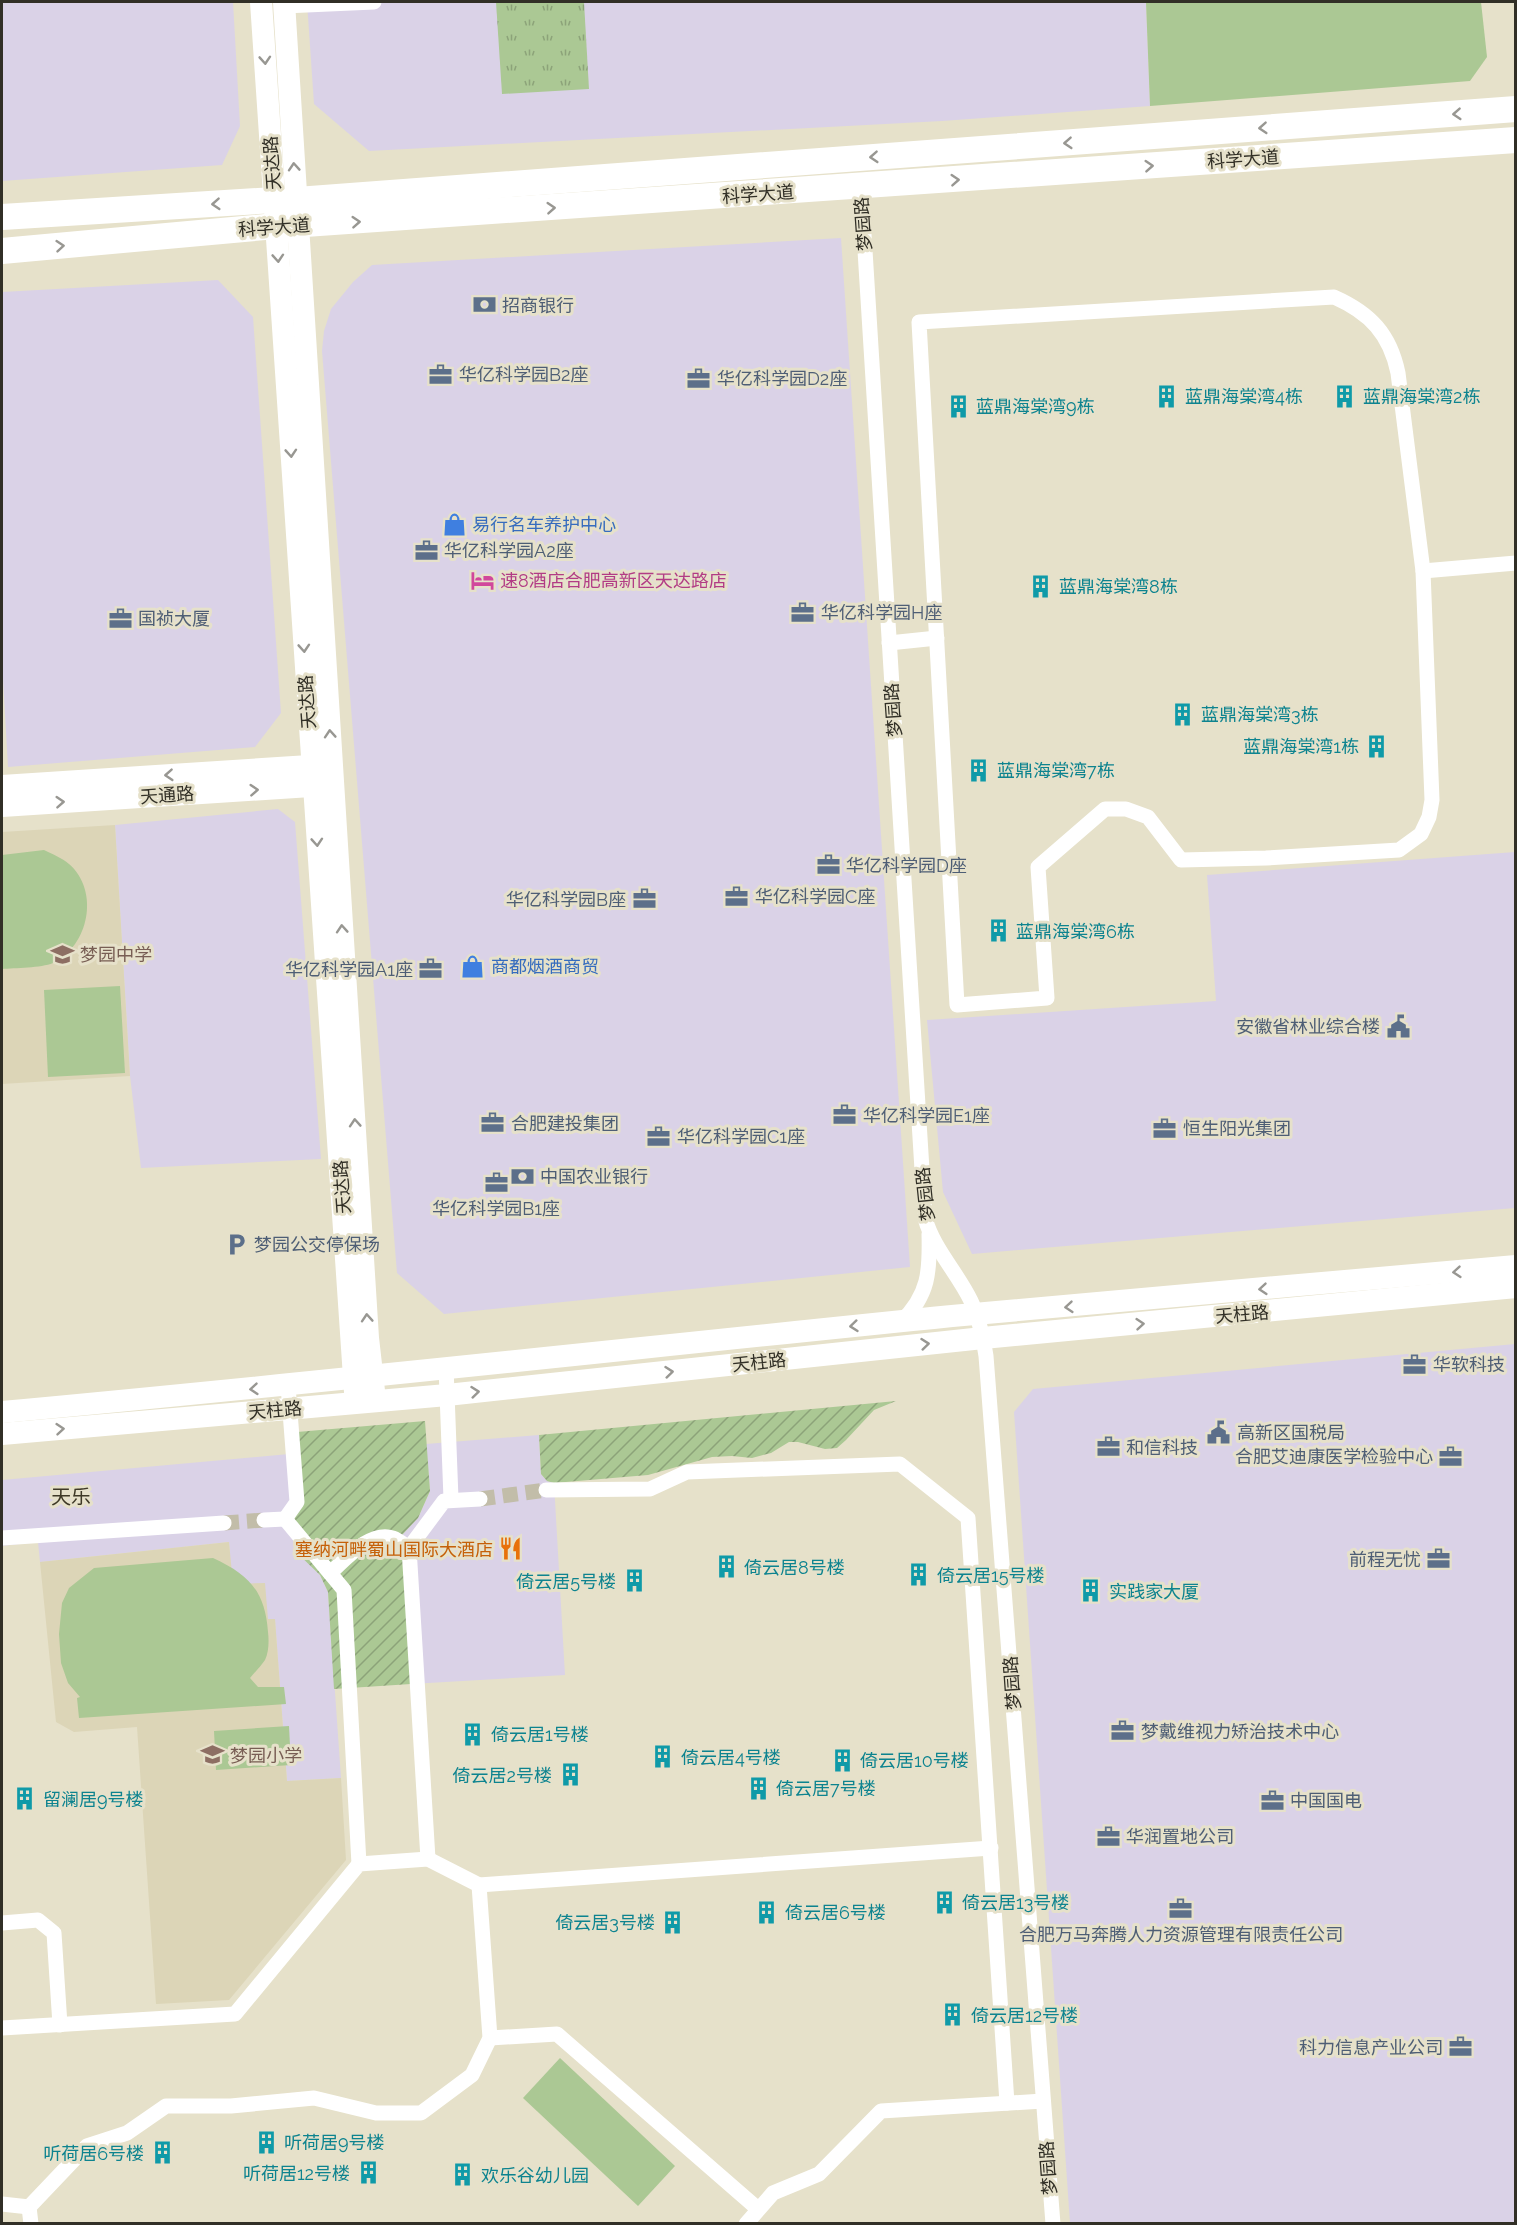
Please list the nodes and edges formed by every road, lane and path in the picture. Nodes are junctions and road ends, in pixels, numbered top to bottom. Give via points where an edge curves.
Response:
1 (261, 2) edge
2 (374, 2) edge
3 (284, 4) edge
4 (1515, 109) edge
5 (1515, 140) edge
6 (861, 186) junction
7 (285, 200) junction
8 (2, 217) edge
9 (287, 226) junction
10 (2, 251) edge
11 (1515, 563) edge
12 (1423, 571) junction
13 (937, 638) junction
14 (889, 642) junction
15 (322, 775) junction
16 (2, 786) edge
17 (2, 806) edge
18 (928, 1231) junction
19 (1515, 1266) edge
20 (1515, 1287) edge
21 (976, 1315) junction
22 (901, 1322) junction
23 (983, 1338) junction
24 (446, 1367) junction
25 (363, 1377) junction
26 (288, 1386) junction
27 (447, 1395) junction
28 (365, 1402) junction
29 (290, 1409) junction
30 (2, 1412) edge
31 (2, 1434) edge
32 (546, 1490) tunnel mouth
33 (451, 1499) junction
34 (480, 1499) tunnel mouth
35 (285, 1519) junction
36 (264, 1520) tunnel mouth
37 (224, 1523) tunnel mouth
38 (2, 1538) edge
39 (409, 1548) junction
40 (330, 1573) junction
41 (992, 1848) junction
42 (428, 1860) junction
43 (359, 1864) junction
44 (479, 1885) junction
45 (2, 1923) edge
46 (60, 2025) junction
47 (2, 2028) edge
48 (490, 2038) junction
49 (1043, 2101) junction
50 (1007, 2103) junction
51 (2, 2204) edge
52 (29, 2206) junction
53 (758, 2209) junction
54 (30, 2223) edge
55 (746, 2223) edge
56 (1053, 2223) edge

1 -> 7 street, 天达路
2 - 3 street
7 -> 3 street, 天达路
4 -> 7 main road, 科学大道
6 -> 5 main road, 科学大道
9 -> 6 main road, 科学大道
6 - 14 street, 梦园路
7 -> 8 main road, 科学大道
7 - 9 street, 天达路
10 -> 9 main road, 科学大道
9 - 15 street, 天达路
11 - 12 street
12 - 13 street via 1394,352 1369,316 1354,306 1334,297 920,322
12 - 13 street via 1432,800 1430,817 1420,834 1398,850 1181,860 1148,817 1126,809 1105,809 1038,867 1047,998 957,1005
13 - 14 street
14 - 18 street, 梦园路
15 -> 16 street, 天通路
17 -> 15 street, 天通路
15 - 25 street, 天达路 via 368,1338
18 - 21 street, 梦园路
18 - 22 street via 930,1264 923,1294
19 -> 21 street, 天柱路
23 -> 20 street, 天柱路
21 - 22 street, 天柱路
21 - 23 street, 梦园路
22 -> 24 street, 天柱路
27 -> 23 street, 天柱路
23 - 49 street, 梦园路 via 990,1388
24 - 25 street, 天柱路
24 - 27 street
25 - 26 street, 天柱路
25 - 28 street, 天达路
26 - 29 street
26 -> 30 street, 天柱路
27 - 28 street, 天柱路
27 - 33 street
28 - 29 street, 天柱路
31 -> 29 street, 天柱路
29 - 35 street via 297,1502
32 - 41 street via 650,1489 687,1472 900,1464 968,1518
33 - 34 street
33 - 39 street via 444,1501
35 - 36 street
35 - 40 street
37 - 38 street
39 - 40 street via 392,1538 378,1538 364,1544
39 - 42 street
40 - 43 street via 344,1590
41 - 44 street
41 - 50 street
42 - 43 street
42 - 44 street
43 - 46 street via 235,2014
44 - 48 street
45 - 46 street via 38,1920 54,1933
46 - 47 street
48 - 52 street via 472,2075 421,2113 376,2113 314,2098 231,2106 166,2106 128,2133 87,2146
48 - 53 street via 557,2034
49 - 50 street
49 - 56 street, 梦园路
50 - 53 street via 881,2111 819,2174 772,2193
51 - 52 street
52 - 54 street
53 - 55 street

